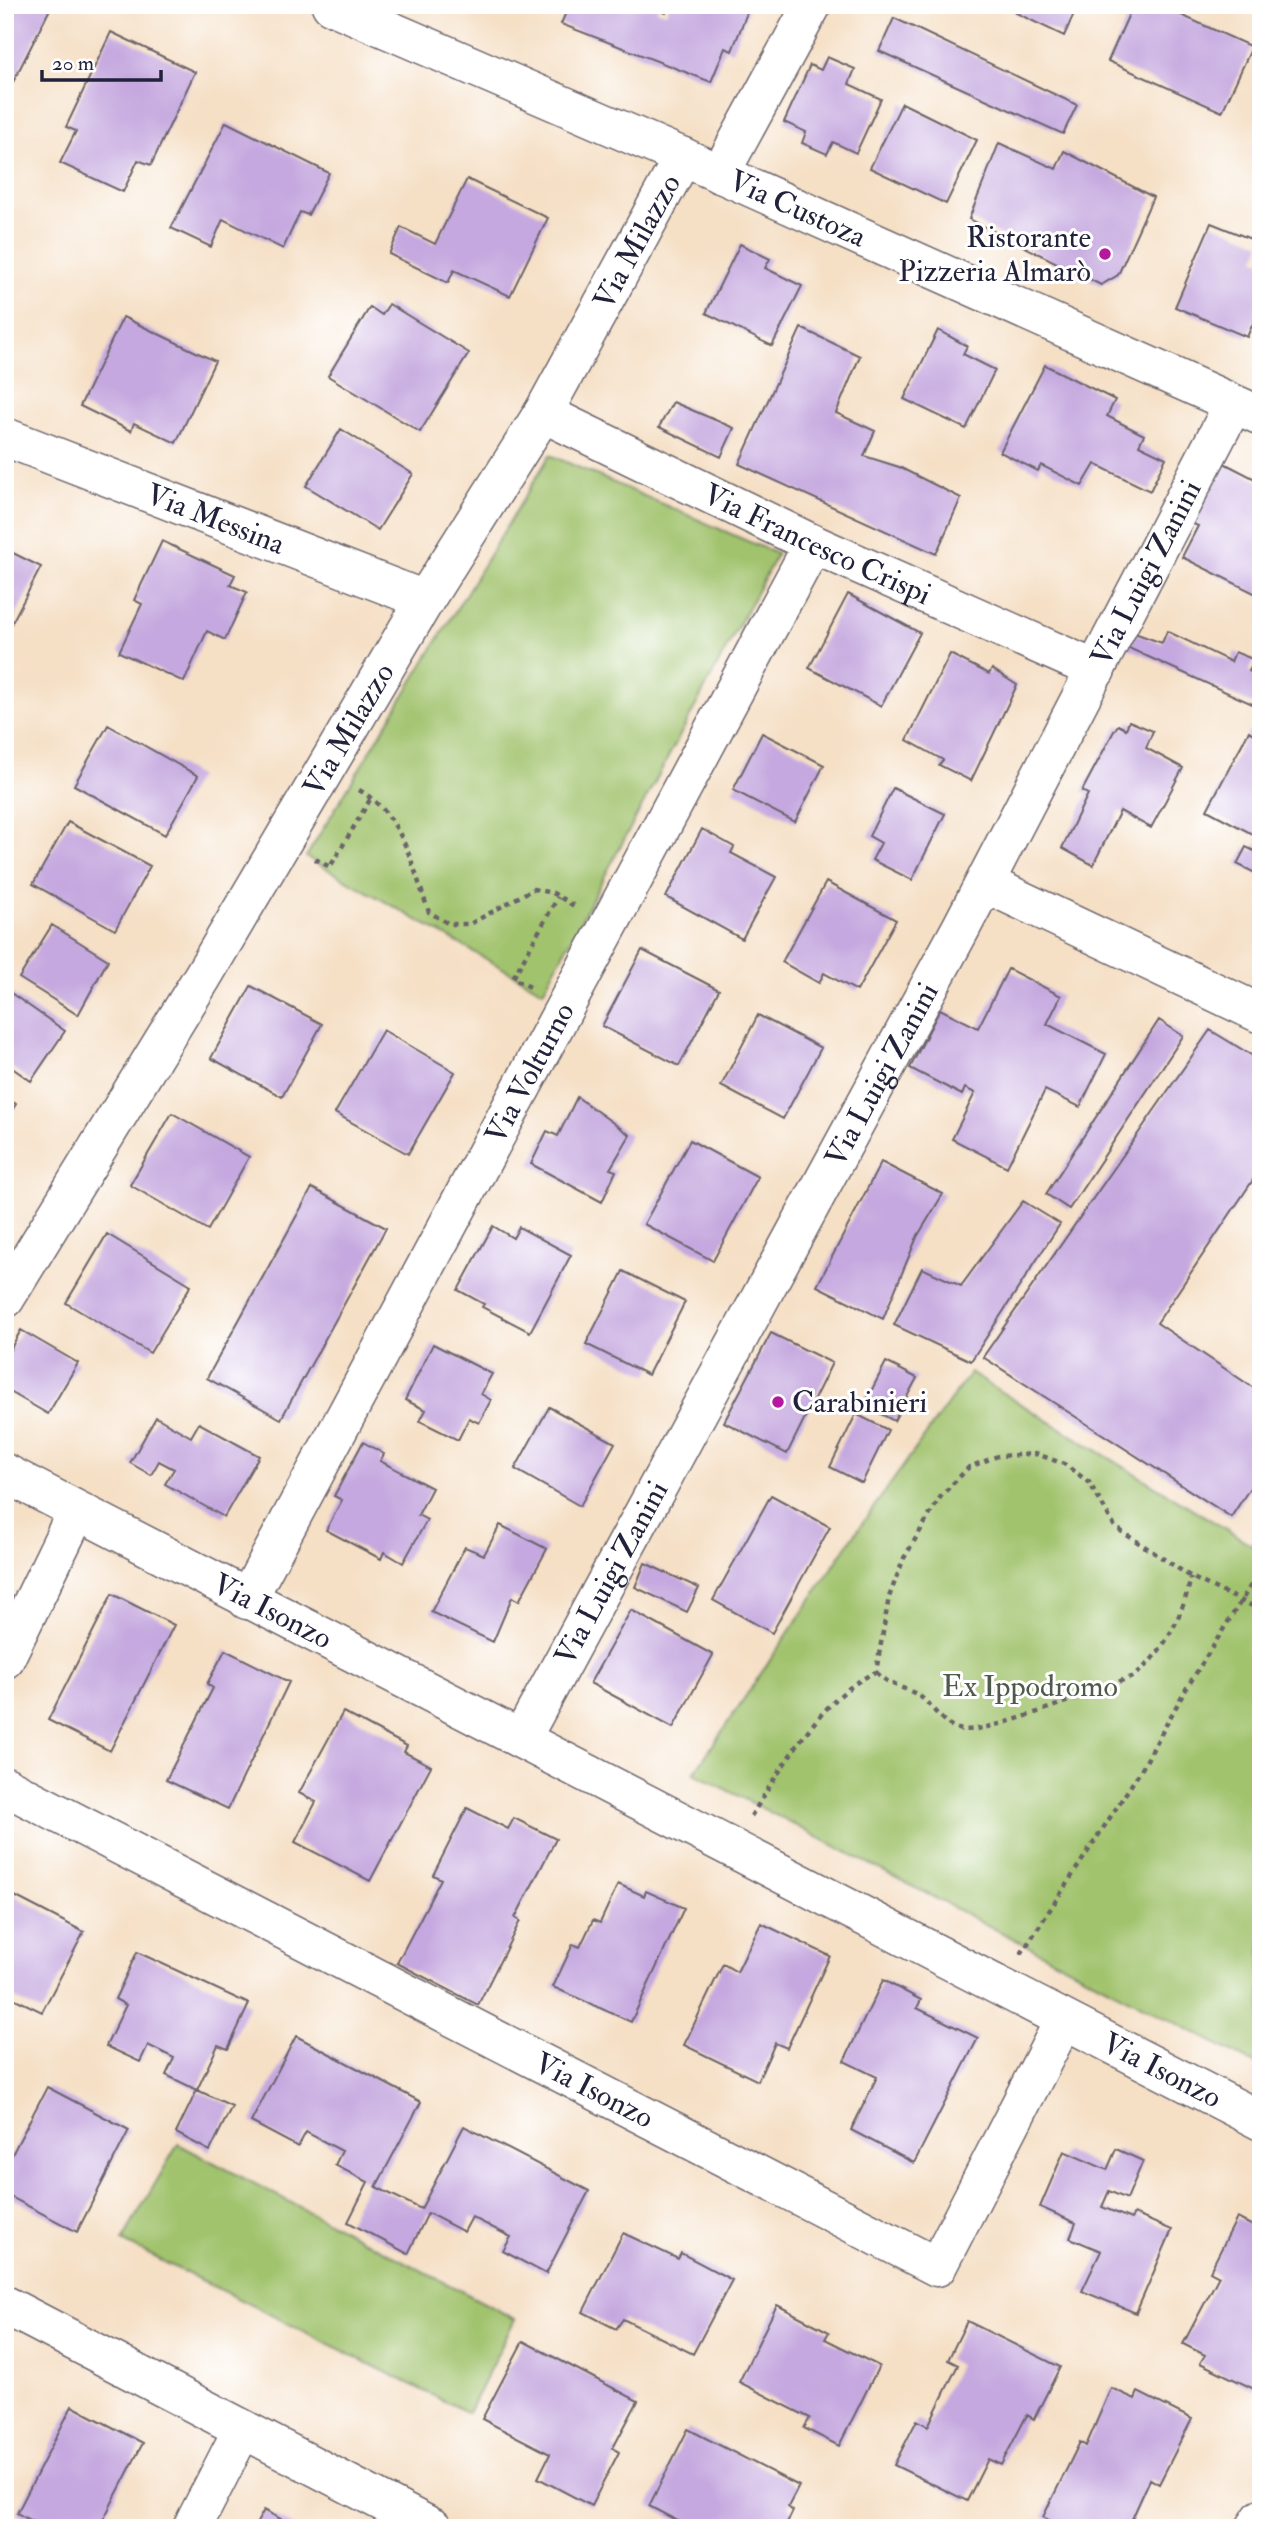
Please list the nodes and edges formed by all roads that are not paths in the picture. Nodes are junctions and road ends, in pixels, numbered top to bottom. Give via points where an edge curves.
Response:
1 (331, 5) edge
2 (812, 5) edge
3 (683, 157) junction
4 (720, 174) junction
5 (1247, 410) edge
6 (543, 413) junction
7 (5, 437) edge
8 (813, 544) junction
9 (425, 600) junction
10 (1096, 670) junction
11 (985, 883) junction
12 (1261, 1014) edge
13 (5, 1299) edge
14 (5, 1473) edge
15 (77, 1511) junction
16 (247, 1600) junction
17 (5, 1659) edge
18 (521, 1739) junction
19 (5, 1786) edge
20 (1064, 2020) junction
21 (1261, 2121) edge
22 (5, 2305) edge
23 (242, 2430) junction
24 (192, 2528) edge
25 (433, 2528) edge

1 - 3 street, Via Custoza
2 - 4 street
3 - 4 street, Via Custoza
3 - 6 street, Via Milazzo
4 - 5 street, Via Custoza
5 - 10 street, Via Luigi Zanini
6 - 8 street, Via Francesco Crispi
6 - 9 street, Via Milazzo
7 - 9 street, Via Messina
8 - 10 street, Via Francesco Crispi
8 - 16 street, Via Volturno
9 - 13 street, Via Milazzo
10 - 11 street, Via Luigi Zanini
11 - 12 street
11 - 18 street, Via Luigi Zanini
14 - 15 street, Via Isonzo
15 - 16 street, Via Isonzo
15 - 17 street
16 - 18 street, Via Isonzo
18 - 20 street, Via Isonzo
19 - 20 street, Via Isonzo via 937,2267
20 - 21 street, Via Isonzo
22 - 23 street
23 - 24 street
23 - 25 street

